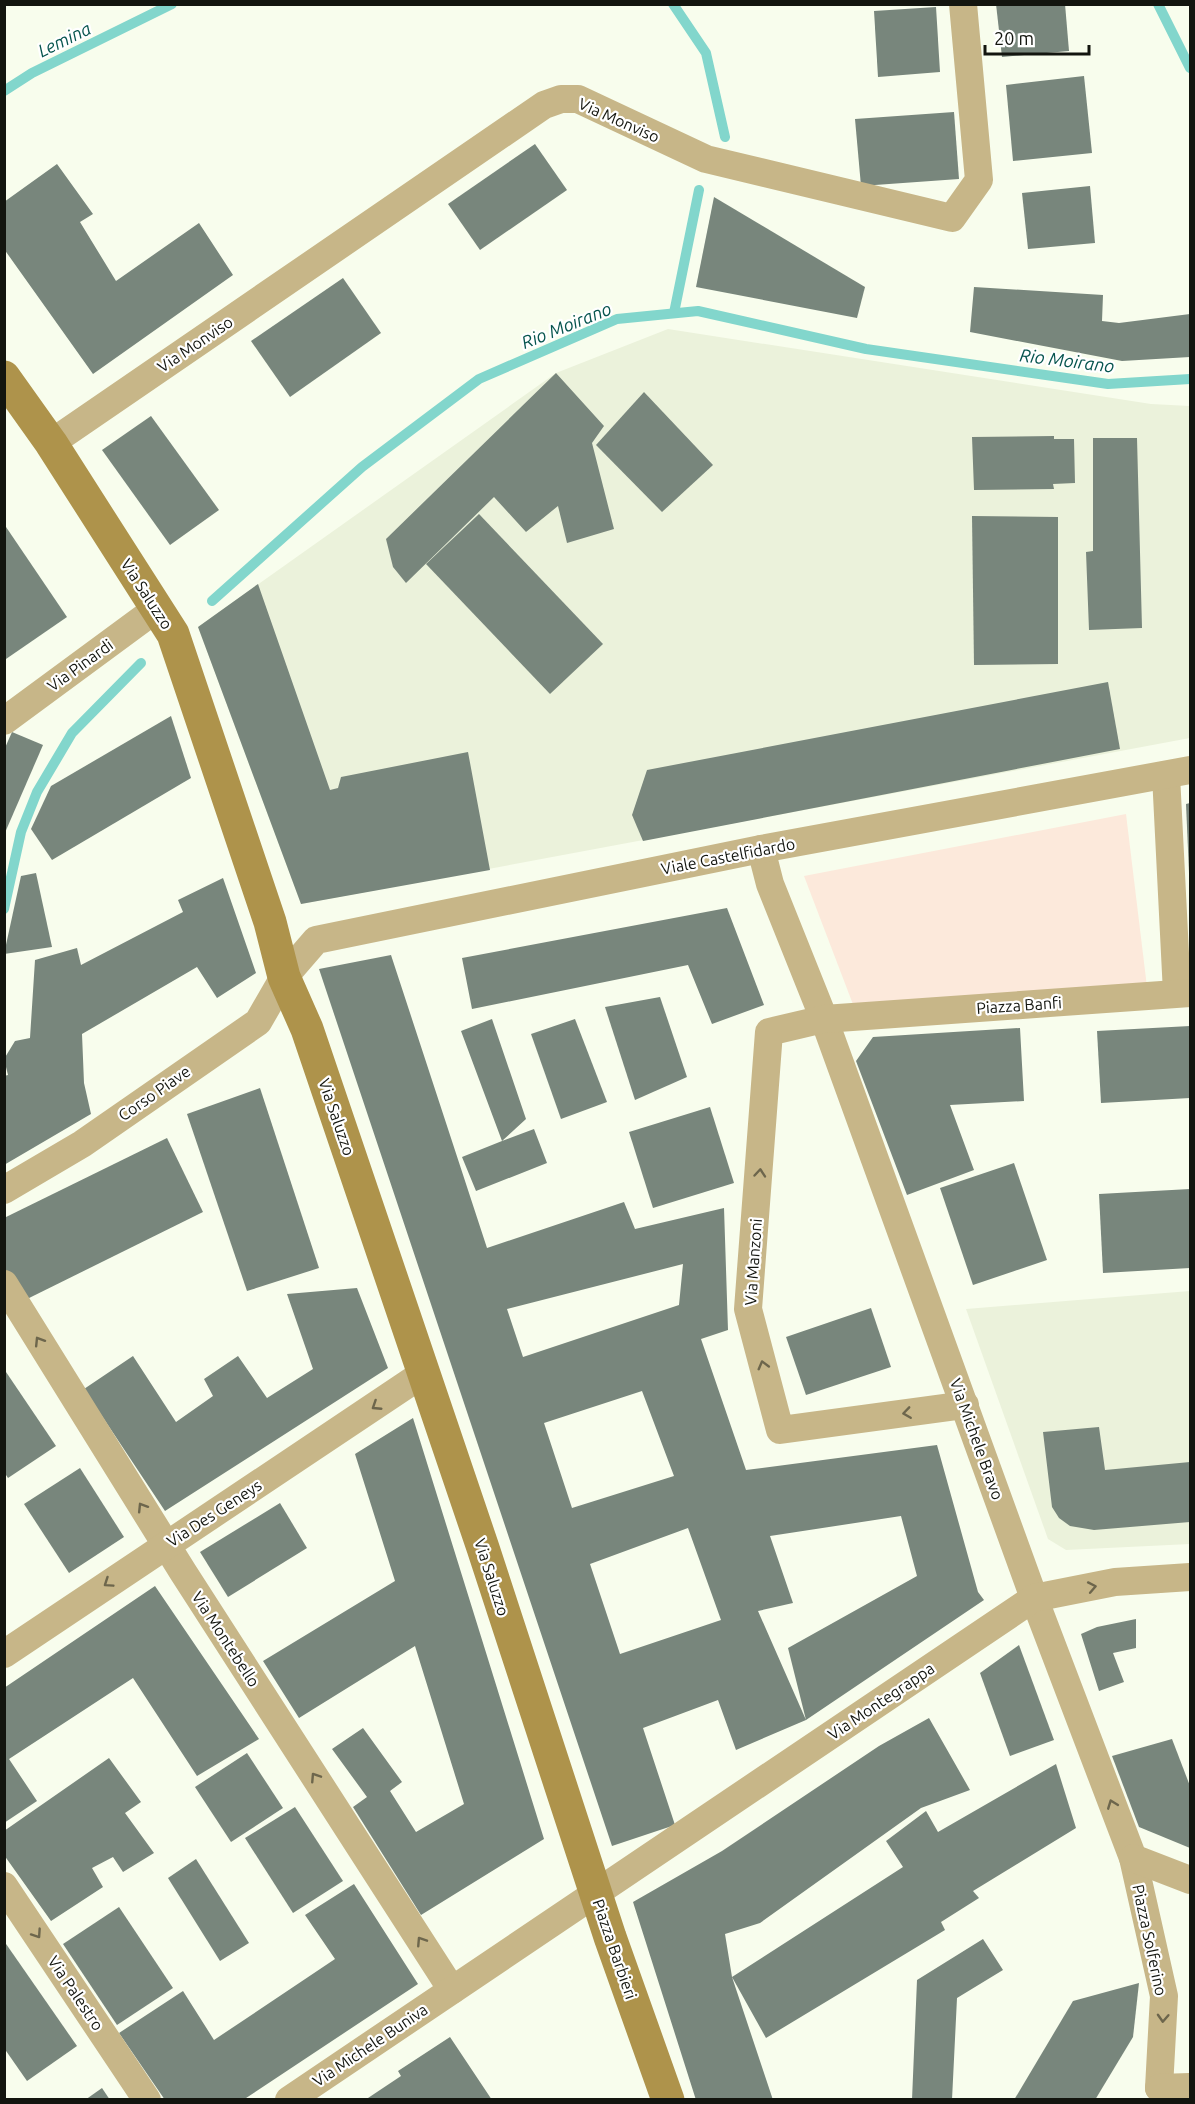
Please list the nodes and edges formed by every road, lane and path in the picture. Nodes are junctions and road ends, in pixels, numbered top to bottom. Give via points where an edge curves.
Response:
1 (963, 4) edge
2 (4, 377) edge
3 (51, 443) junction
4 (156, 609) junction
5 (4, 721) edge
6 (1178, 772) edge
7 (761, 849) junction
8 (284, 977) junction
9 (1184, 993) edge
10 (824, 1019) junction
11 (4, 1190) edge
12 (4, 1284) edge
13 (424, 1373) junction
14 (965, 1405) junction
15 (166, 1545) junction
16 (1191, 1577) edge
17 (1034, 1598) junction
18 (4, 1654) edge
19 (1133, 1858) junction
20 (1191, 1880) edge
21 (4, 1886) edge
22 (597, 1892) junction
23 (452, 1990) junction
24 (1191, 2087) edge
25 (1153, 2094) edge
26 (147, 2100) edge
27 (289, 2100) edge
28 (668, 2100) edge

1 - 3 street, Via Monviso via 979,180 951,218 706,159 578,99 561,99 544,105
2 - 3 main road, Via Saluzzo
3 - 4 main road, Via Saluzzo
4 - 5 street, Via Pinardi
4 - 8 main road, Via Saluzzo via 172,634 270,922
6 - 7 street, Viale Castelfidardo
6 - 9 street, Piazza Banfi
7 - 8 street, Viale Castelfidardo via 316,940
7 - 10 street via 770,884
8 - 11 street, Corso Piave via 258,1022 82,1144
8 - 13 main road, Via Saluzzo via 307,1029
9 - 10 street, Piazza Banfi
10 - 14 street, Via Michele Bravo
14 -> 10 street, Via Manzoni via 780,1430 748,1309 769,1032
15 -> 12 street, Via Montebello
13 -> 15 street, Via Des Geneys
13 - 22 main road, Via Saluzzo
14 - 17 street, Via Michele Bravo
15 -> 18 street, Via Des Geneys
23 -> 15 street, Via Montebello
17 -> 16 street, Via Montegrappa via 1115,1582
19 -> 17 street, Via Michele Bravo
17 - 22 street, Via Montegrappa
19 - 20 street, Piazza Solferino
19 -> 25 street, Piazza Solferino via 1164,1996
21 -> 26 street, Via Palestro
22 - 23 street, Piazza Barbieri
22 - 28 main road, Piazza Barbieri
23 - 27 street, Via Michele Buniva
24 - 25 street, Piazza Solferino

